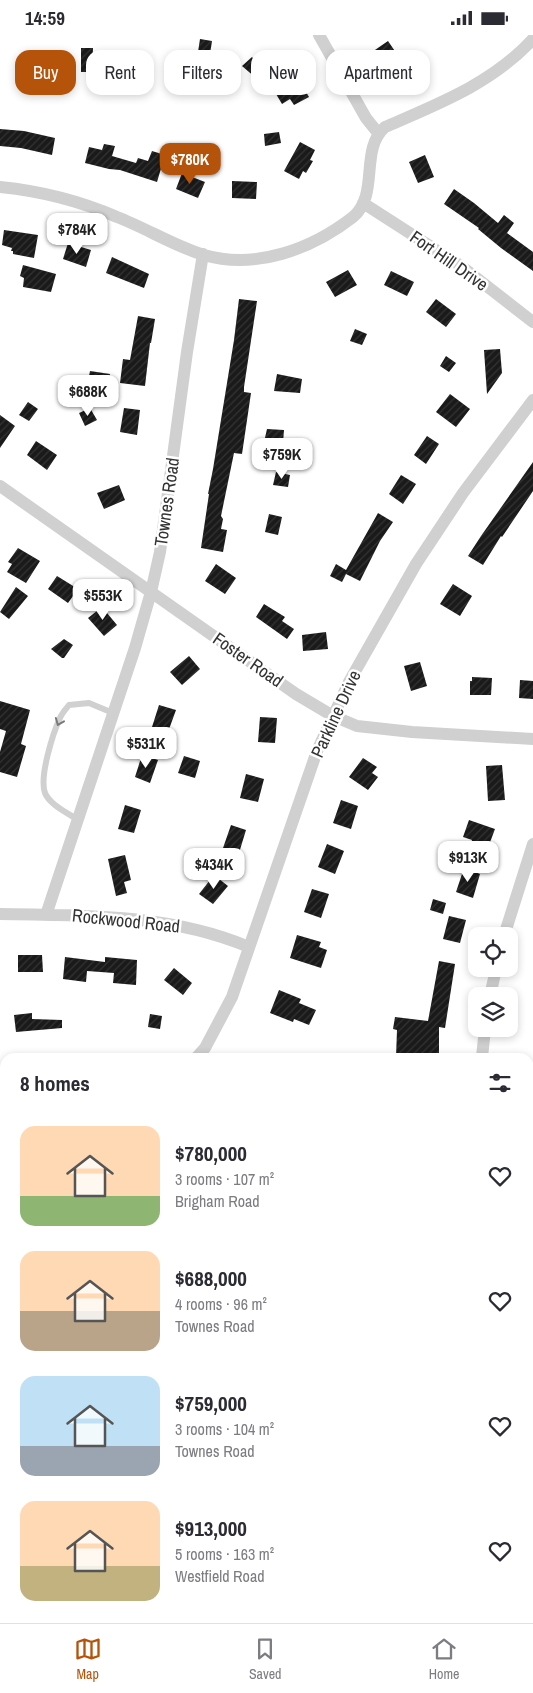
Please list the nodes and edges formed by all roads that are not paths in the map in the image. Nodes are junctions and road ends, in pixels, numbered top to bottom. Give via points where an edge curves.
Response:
1 (319, 35) edge
2 (533, 39) edge
3 (378, 133) junction
4 (0, 187) edge
5 (363, 203) junction
6 (203, 254) junction
7 (533, 322) edge
8 (533, 400) edge
9 (0, 485) edge
10 (152, 592) junction
11 (113, 713) junction
12 (333, 715) junction
13 (533, 739) edge
14 (78, 820) junction
15 (533, 844) edge
16 (0, 914) edge
17 (46, 915) junction
18 (507, 927) edge
19 (249, 947) junction
20 (484, 1037) edge
21 (201, 1053) edge
22 (482, 1053) edge

1 - 3 street via 366,118
2 - 3 street via 506,64 473,87
3 - 5 street
4 - 6 street via 81,203
5 - 6 street via 354,216 327,235 288,252 250,260 229,260
5 - 7 street, Fort Hill Drive via 461,266
6 - 10 street, Townes Road
8 - 12 street, Parkline Drive via 463,493 416,563
9 - 10 street, Foster Road
10 - 11 street, Townes Road
10 - 12 street, Foster Road via 296,694
11 - 14 street, Townes Road
11 -> 14 lane via 89,703 69,705 60,717 52,741 44,770 45,793 54,804
12 - 13 street, Foster Road via 357,726 412,733
12 - 19 street, Parkline Drive via 317,751
14 - 17 street, Townes Road
15 - 18 street
16 - 17 street, Rockwood Road
17 - 19 street, Rockwood Road via 165,923 229,938
19 - 21 street, Parkline Drive via 228,1005
20 - 22 street

